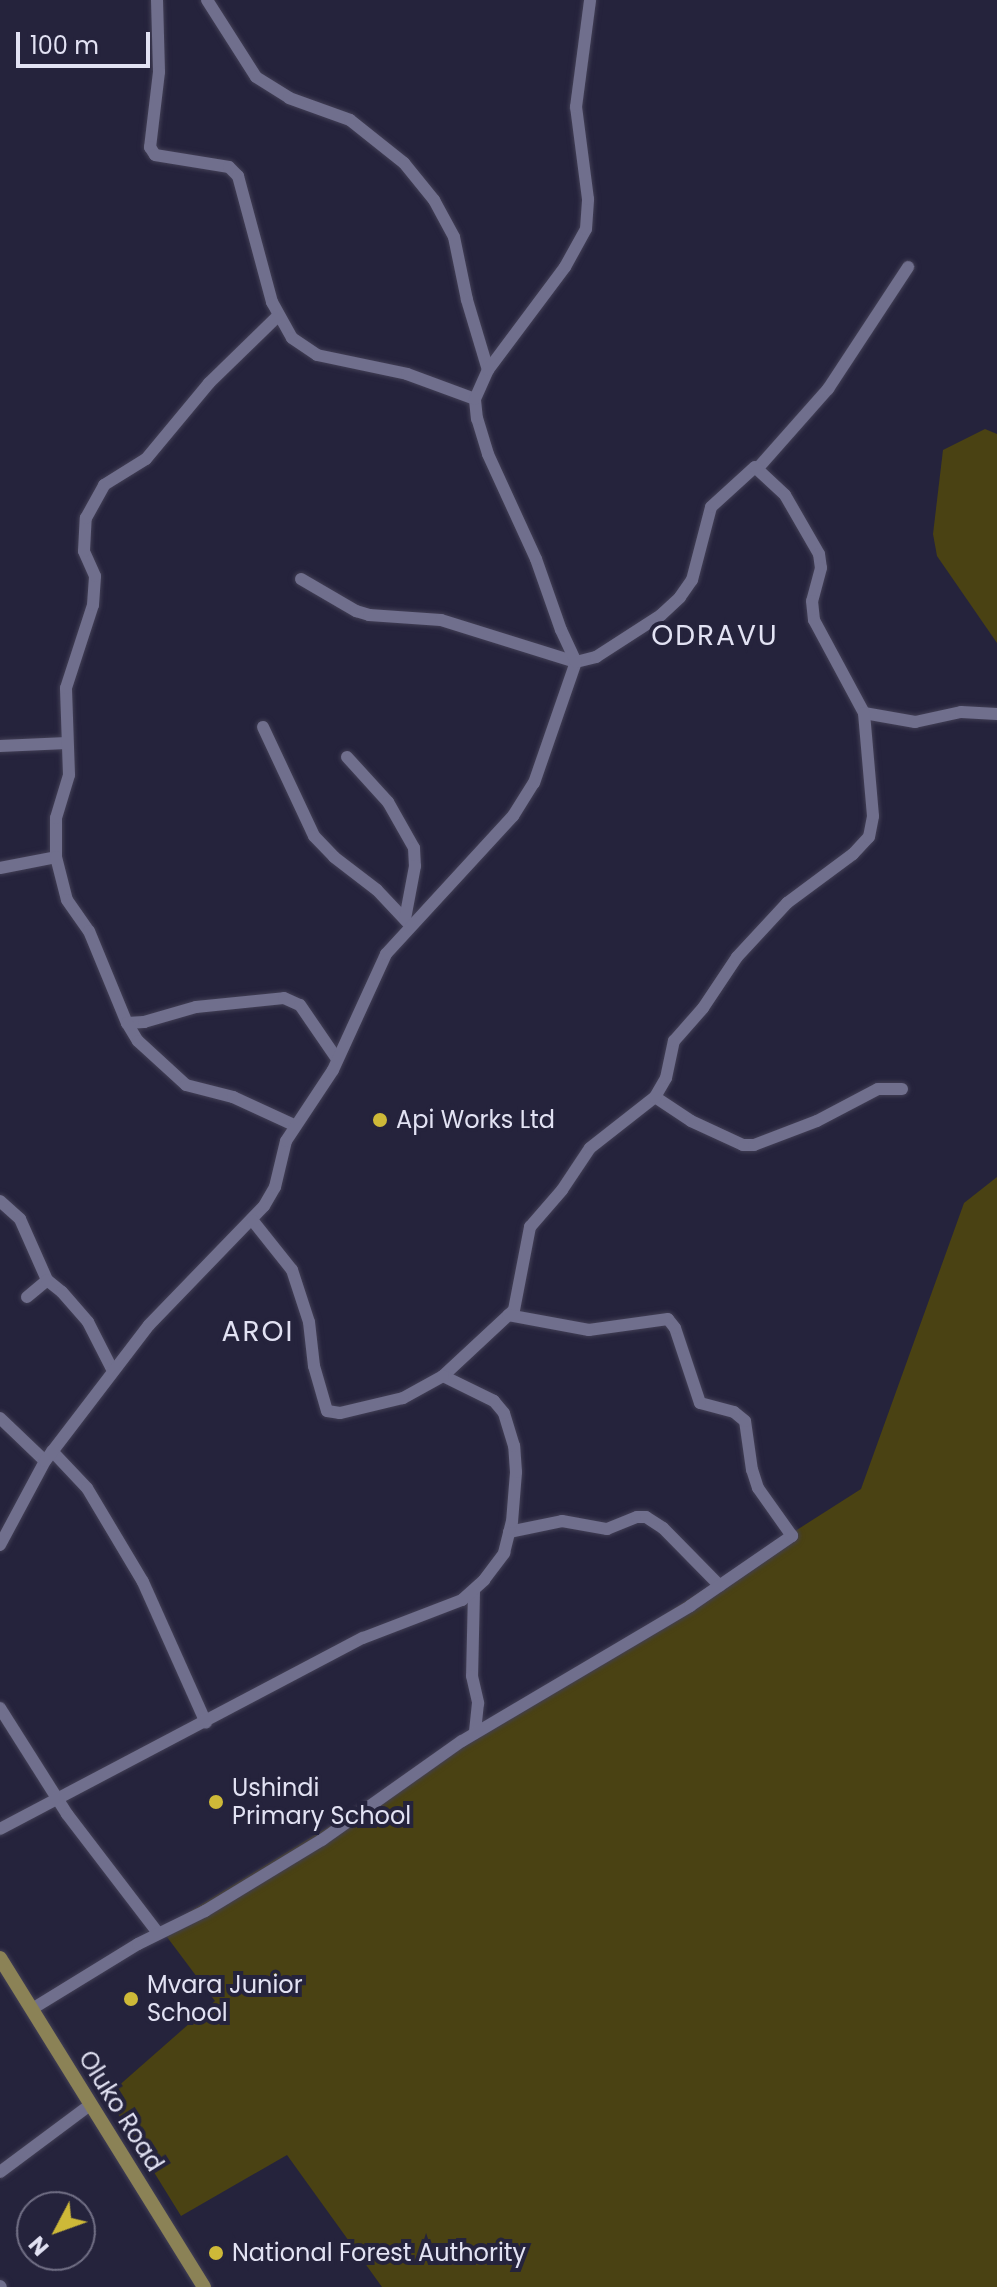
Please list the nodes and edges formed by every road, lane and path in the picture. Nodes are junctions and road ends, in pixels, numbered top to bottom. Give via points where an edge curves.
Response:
1 (157, 0) edge
2 (207, 0) edge
3 (590, 0) edge
4 (908, 267) dead end
5 (278, 316) junction
6 (488, 370) junction
7 (475, 399) junction
8 (758, 468) junction
9 (301, 579) dead end
10 (576, 662) junction
11 (864, 713) junction
12 (997, 714) edge
13 (263, 727) dead end
14 (67, 743) junction
15 (0, 746) edge
16 (347, 757) dead end
17 (56, 857) junction
18 (0, 868) edge
19 (408, 922) junction
20 (127, 1023) junction
21 (337, 1059) junction
22 (902, 1089) dead end
23 (655, 1097) junction
24 (294, 1125) junction
25 (0, 1201) edge
26 (253, 1221) junction
27 (47, 1280) junction
28 (27, 1297) dead end
29 (508, 1315) junction
30 (113, 1371) junction
31 (443, 1376) junction
32 (0, 1418) edge
33 (48, 1456) junction
34 (509, 1532) junction
35 (0, 1545) edge
36 (720, 1586) junction
37 (474, 1591) junction
38 (0, 1708) edge
39 (206, 1723) junction
40 (475, 1733) junction
41 (58, 1800) junction
42 (0, 1829) edge
43 (158, 1933) junction
44 (0, 1958) edge
45 (32, 2009) junction
46 (90, 2105) junction
47 (0, 2172) edge
48 (204, 2287) edge

1 - 5 street via 159,72 150,147 155,155 229,167 238,176
2 - 6 street via 256,77 289,98 350,120 404,163 434,200 454,237
3 - 6 street via 576,107 588,199 586,229 565,267
4 - 8 street via 828,389
5 - 7 street via 292,338 317,355 407,374
5 - 14 street via 209,383 146,459 109,480 91,508 84,551 95,576 93,605 66,688
6 - 7 street
7 - 10 street via 488,454
8 - 10 street via 749,470 711,507 692,580 680,597 616,647
8 - 11 street via 795,509 819,554 814,620
9 - 10 street via 356,611 441,620
10 - 19 street via 534,783 521,805
11 - 12 street via 915,722 961,712
11 - 23 street via 873,816 869,837 787,903 737,957 674,1041 666,1078
13 - 19 street via 314,836
14 - 15 street
14 - 17 street via 69,775 56,818
16 - 19 street via 388,802 414,848
17 - 18 street
17 - 20 street via 67,900 89,931
19 - 21 street via 378,966
20 - 21 street via 196,1007 284,998 300,1005
20 - 24 street via 138,1041 186,1085 233,1097
21 - 24 street
22 - 23 street via 878,1089 817,1121 754,1145 691,1121
23 - 29 street via 590,1148 530,1227 517,1303
24 - 26 street via 275,1187
25 - 27 street via 20,1219
26 - 30 street via 149,1325
26 - 31 street via 292,1270 327,1411 340,1413 403,1398
27 - 28 street
27 - 30 street via 75,1304
29 - 31 street
29 - 36 street via 574,1330 662,1318 672,1322 696,1398 745,1421 758,1488 792,1536
30 - 33 street
31 - 34 street via 494,1401 509,1425 516,1472
32 - 33 street
33 - 35 street
33 - 39 street via 87,1488 143,1582
34 - 36 street via 562,1521 607,1529 646,1517
34 - 37 street via 504,1553
36 - 40 street
37 - 39 street via 425,1617 363,1638
37 - 40 street
38 - 41 street
39 - 41 street
40 - 43 street via 322,1840 205,1911
41 - 42 street
41 - 43 street
43 - 45 street
44 - 45 main road, Oluko Road
45 - 46 main road, Oluko Road
46 - 47 street
46 - 48 main road, Oluko Road

